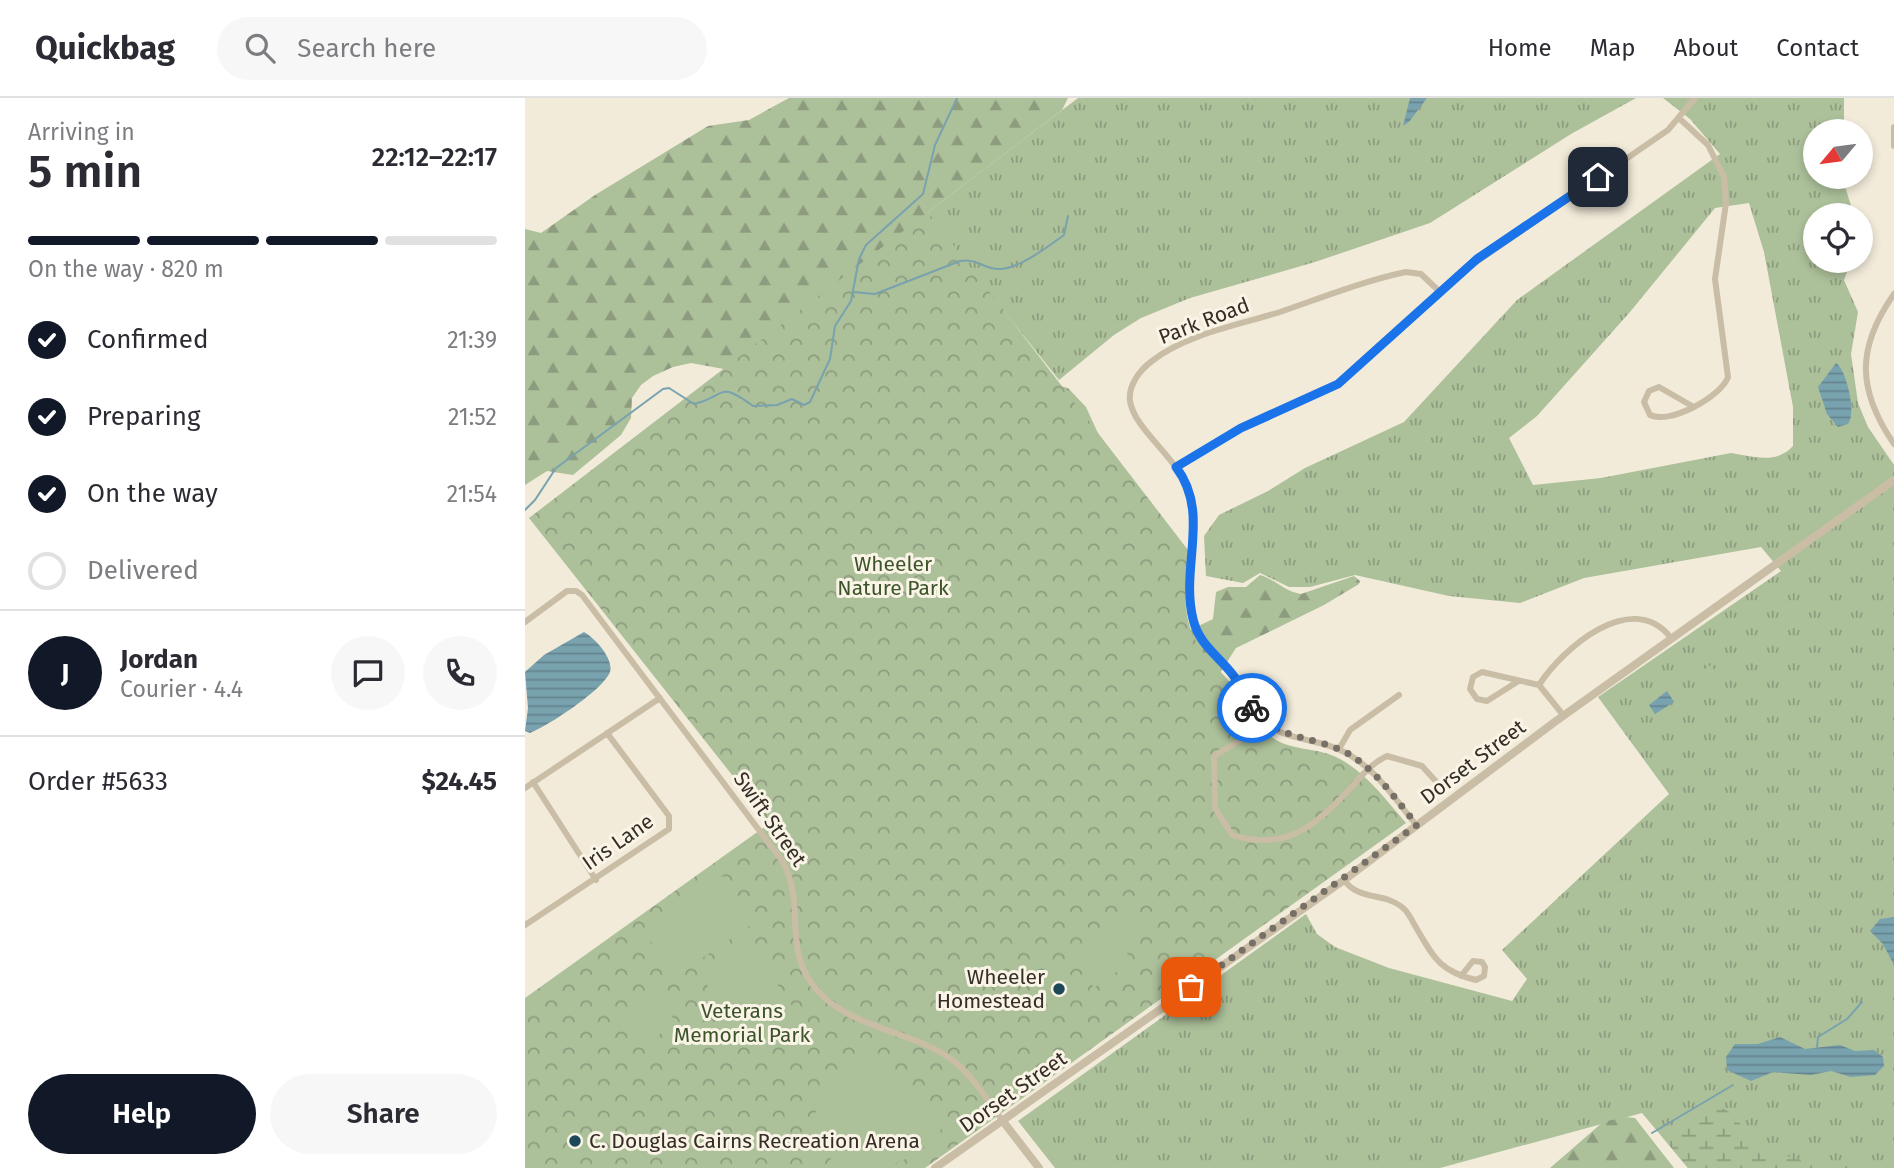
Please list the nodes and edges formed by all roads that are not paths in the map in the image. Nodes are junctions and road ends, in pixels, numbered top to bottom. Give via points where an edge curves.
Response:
1 (1695, 98) edge
2 (1680, 119) junction
3 (1894, 127) edge
4 (1894, 146) edge
5 (1440, 292) junction
6 (1894, 295) edge
7 (1692, 406) junction
8 (1894, 444) edge
9 (1176, 467) junction
10 (1894, 480) edge
11 (525, 622) edge
12 (1671, 638) junction
13 (1517, 682) junction
14 (1539, 685) junction
15 (1399, 695) dead end
16 (660, 698) junction
17 (1565, 716) junction
18 (1267, 724) junction
19 (607, 733) junction
20 (1339, 749) junction
21 (1368, 768) junction
22 (533, 782) junction
23 (1441, 786) dead end
24 (525, 788) edge
25 (1417, 825) junction
26 (596, 880) junction
27 (1343, 880) junction
28 (525, 925) edge
29 (1461, 976) dead end
30 (1002, 1120) junction
31 (935, 1168) edge
32 (1039, 1168) edge

1 - 2 street
2 - 5 street via 1493,248
2 - 7 street via 1715,155 1726,194 1715,279 1728,377 1719,394
3 - 4 street
5 - 9 street via 1338,384 1241,428
5 - 9 street, Park Road via 1420,274 1401,273 1196,338 1160,356 1136,377 1130,399 1135,414
6 - 8 street via 1873,329 1865,363 1873,407
7 - 7 street via 1658,418 1647,413 1644,402 1649,391 1659,387
9 - 18 street, Park Road via 1189,487 1194,508 1190,602 1195,625 1208,649 1235,677
10 - 12 street, Dorset Street
11 - 16 street, Swift Street via 572,590 582,596
12 - 14 street via 1646,619 1616,621 1563,656
12 - 17 street, Dorset Street
13 - 13 street via 1482,672 1471,679 1470,689 1477,699 1487,701
13 - 14 street
14 - 17 street
15 - 20 street via 1350,730
16 - 19 street
16 - 30 street, Swift Street via 783,862 795,892 798,953 818,990 850,1014 953,1060
17 - 25 street, Dorset Street
18 - 20 street, Park Road via 1283,734
18 - 21 street via 1214,756 1215,808 1232,835 1247,840 1287,839 1308,828
19 - 22 street
19 - 26 street, Iris Lane via 671,825
20 - 21 street, Park Road
21 - 23 street via 1387,756 1402,758 1422,766
21 - 25 street, Park Road
22 - 24 street
22 - 26 street
25 - 27 street, Dorset Street
26 - 28 street, Iris Lane
27 - 29 street via 1355,892 1400,906 1439,965
27 - 30 street, Dorset Street
30 - 31 street, Dorset Street
30 - 32 street, Swift Street

